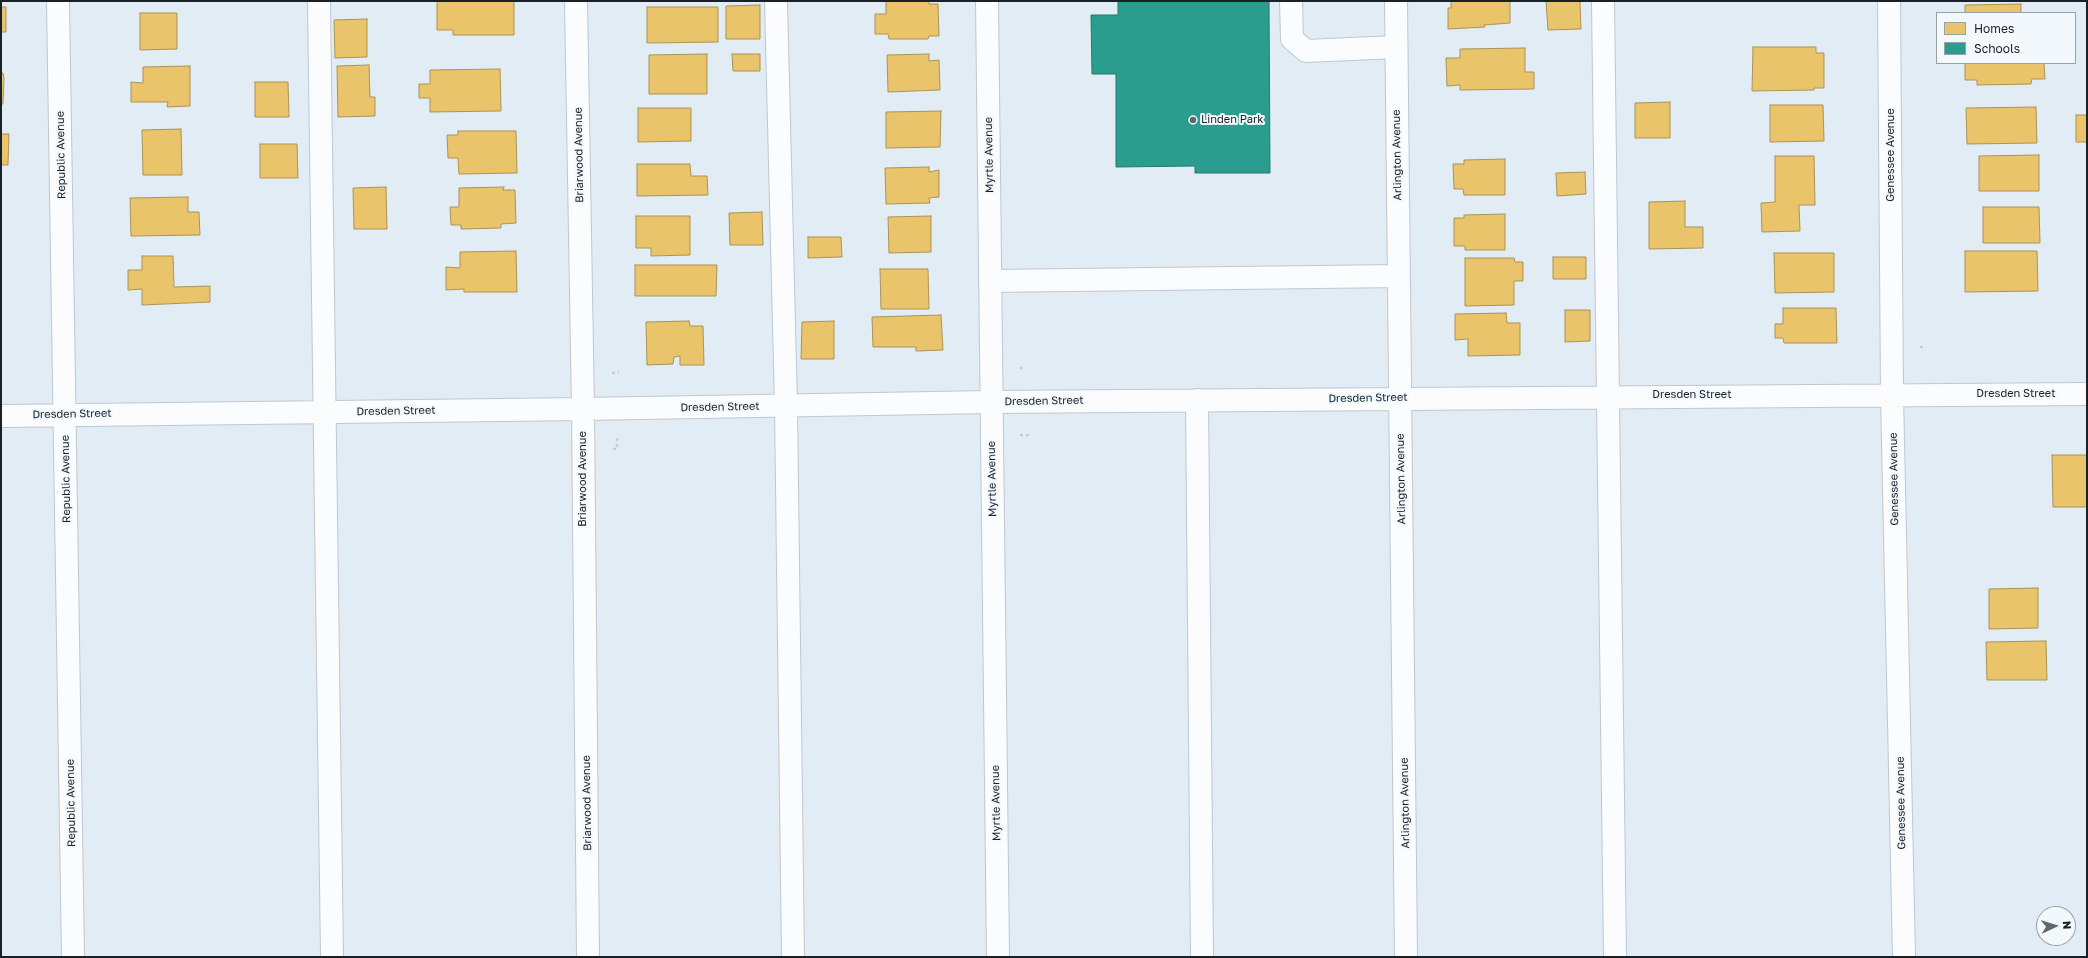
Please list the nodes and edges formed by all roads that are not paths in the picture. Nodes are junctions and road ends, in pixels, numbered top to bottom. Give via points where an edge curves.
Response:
1 (58, 1) edge
2 (319, 1) edge
3 (576, 1) edge
4 (776, 1) edge
5 (988, 1) edge
6 (1291, 1) edge
7 (1396, 1) edge
8 (1603, 1) edge
9 (1889, 1) edge
10 (1396, 47) junction
11 (1399, 276) junction
12 (990, 281) junction
13 (1892, 394) junction
14 (2087, 394) edge
15 (1608, 396) junction
16 (1400, 398) junction
17 (1197, 400) junction
18 (991, 402) junction
19 (786, 406) junction
20 (583, 409) junction
21 (324, 412) junction
22 (65, 414) junction
23 (1, 416) edge
24 (73, 957) edge
25 (332, 957) edge
26 (588, 957) edge
27 (793, 957) edge
28 (998, 957) edge
29 (1202, 957) edge
30 (1406, 957) edge
31 (1615, 957) edge
32 (1904, 957) edge

1 - 22 street, Republic Avenue
2 - 21 street
3 - 20 street, Briarwood Avenue
4 - 19 street
5 - 12 street, Myrtle Avenue
6 - 10 street via 1292,39 1306,51
7 - 10 street, Arlington Avenue
8 - 15 street
9 - 13 street, Genessee Avenue
10 - 11 street, Arlington Avenue
11 - 12 street
11 - 16 street, Arlington Avenue
12 - 18 street, Myrtle Avenue
13 - 14 street, Dresden Street
13 - 15 street, Dresden Street
13 - 32 street, Genessee Avenue
15 - 16 street, Dresden Street
15 - 31 street
16 - 17 street, Dresden Street
16 - 30 street, Arlington Avenue
17 - 18 street, Dresden Street
17 - 29 street
18 - 19 street, Dresden Street
18 - 28 street, Myrtle Avenue
19 - 20 street, Dresden Street
19 - 27 street
20 - 21 street, Dresden Street
20 - 26 street, Briarwood Avenue
21 - 22 street, Dresden Street
21 - 25 street
22 - 23 street, Dresden Street
22 - 24 street, Republic Avenue

